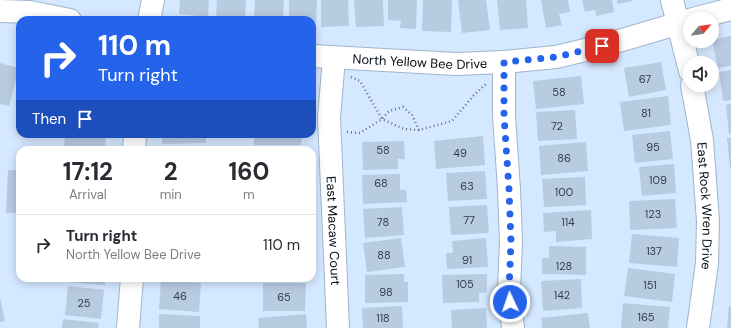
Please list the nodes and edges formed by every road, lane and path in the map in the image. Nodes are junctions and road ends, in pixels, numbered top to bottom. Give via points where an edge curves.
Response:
1 (153, 0) edge
2 (672, 0) edge
3 (731, 8) edge
4 (0, 11) edge
5 (717, 12) edge
6 (683, 15) edge
7 (50, 16) edge
8 (150, 16) edge
9 (683, 22) edge
10 (316, 58) edge
11 (334, 66) junction
12 (504, 71) junction
13 (693, 92) edge
14 (382, 119) junction
15 (419, 130) junction
16 (330, 133) junction
17 (132, 282) edge
18 (128, 328) edge
19 (338, 328) edge
20 (513, 328) edge
21 (698, 328) edge

1 - 8 street
2 - 6 street
3 - 5 street, North Yellow Bee Drive
4 - 7 street
9 - 12 street, North Yellow Bee Drive
10 - 11 street, North Yellow Bee Drive
11 - 12 street, North Yellow Bee Drive via 456,64
11 - 14 path via 360,81
11 - 16 street, East Macaw Court
12 - 15 path via 474,94 452,121
12 - 20 street via 511,242 509,289
13 - 21 street, East Rock Wren Drive via 702,140 708,221 707,264
14 - 15 path via 404,130
14 - 15 path via 389,111 403,107 412,115
14 - 16 path via 360,132
16 - 19 street, East Macaw Court
17 - 18 street

